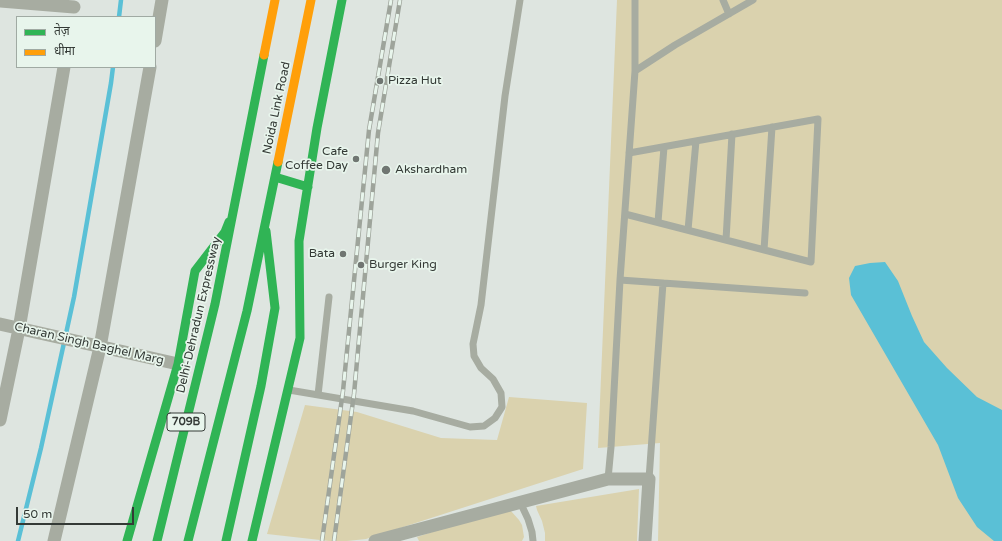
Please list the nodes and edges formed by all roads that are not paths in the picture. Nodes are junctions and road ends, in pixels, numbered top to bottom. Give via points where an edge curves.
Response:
1 (162, 0) edge
2 (275, 0) edge
3 (311, 0) edge
4 (342, 0) edge
5 (520, 0) edge
6 (635, 0) edge
7 (723, 0) edge
8 (753, 0) edge
9 (0, 1) edge
10 (74, 8) edge
11 (728, 14) junction
12 (156, 35) edge
13 (64, 68) edge
14 (150, 68) edge
15 (635, 72) junction
16 (772, 127) junction
17 (732, 134) junction
18 (696, 141) junction
19 (664, 147) junction
20 (629, 153) junction
21 (274, 177) junction
22 (308, 187) junction
23 (234, 210) junction
24 (625, 214) junction
25 (265, 222) junction
26 (658, 222) junction
27 (688, 230) junction
28 (726, 240) junction
29 (764, 250) junction
30 (620, 280) junction
31 (663, 283) junction
32 (805, 292) dead end
33 (328, 297) dead end
34 (0, 324) edge
35 (25, 330) junction
36 (100, 347) junction
37 (178, 364) junction
38 (288, 390) junction
39 (318, 396) junction
40 (0, 420) edge
41 (608, 479) junction
42 (649, 479) junction
43 (520, 502) junction
44 (405, 537) edge
45 (54, 541) edge
46 (127, 541) edge
47 (157, 541) edge
48 (188, 541) edge
49 (226, 541) edge
50 (252, 541) edge
51 (375, 541) edge
52 (533, 541) edge
53 (645, 541) edge

1 - 12 street
2 - 23 main road, Noida Link Road
3 - 21 main road, Noida Link Road
4 - 22 main road
5 - 39 lane via 504,96 481,304 473,344 474,356 480,368 493,379 501,393 502,407 495,418 484,426 470,426 413,411
6 - 15 lane
7 - 11 lane
8 - 11 lane
9 - 10 street
11 - 15 lane
13 - 35 street
14 - 36 street
15 - 20 lane
16 - 17 lane
16 - 29 lane
16 - 29 lane via 818,119 811,262
17 - 18 lane
17 - 28 lane
18 - 19 lane
18 - 27 lane
19 - 20 lane
19 - 26 lane
20 - 24 lane
21 - 22 main road
21 - 25 main road, Noida Link Road
22 - 38 main road via 299,241 300,338
23 - 37 main road via 225,232 195,271
23 - 47 main road, Delhi-Dehradun Expressway / 709B via 215,304
24 - 26 lane
24 - 30 lane
25 - 48 main road, 709B via 247,311
25 - 49 main road via 275,308 261,386
26 - 27 lane
27 - 28 lane
28 - 29 lane
30 - 31 lane
30 - 41 lane
31 - 32 lane
31 - 42 lane
33 - 39 lane
34 - 35 street, Charan Singh Baghel Marg
35 - 36 street, Charan Singh Baghel Marg
35 - 40 street
36 - 37 street, Charan Singh Baghel Marg
36 - 45 street
37 - 46 main road
38 - 39 lane
38 - 50 main road
41 - 42 street
41 - 43 street
42 - 53 street
43 - 44 street
43 - 52 lane via 528,518
44 - 51 street

